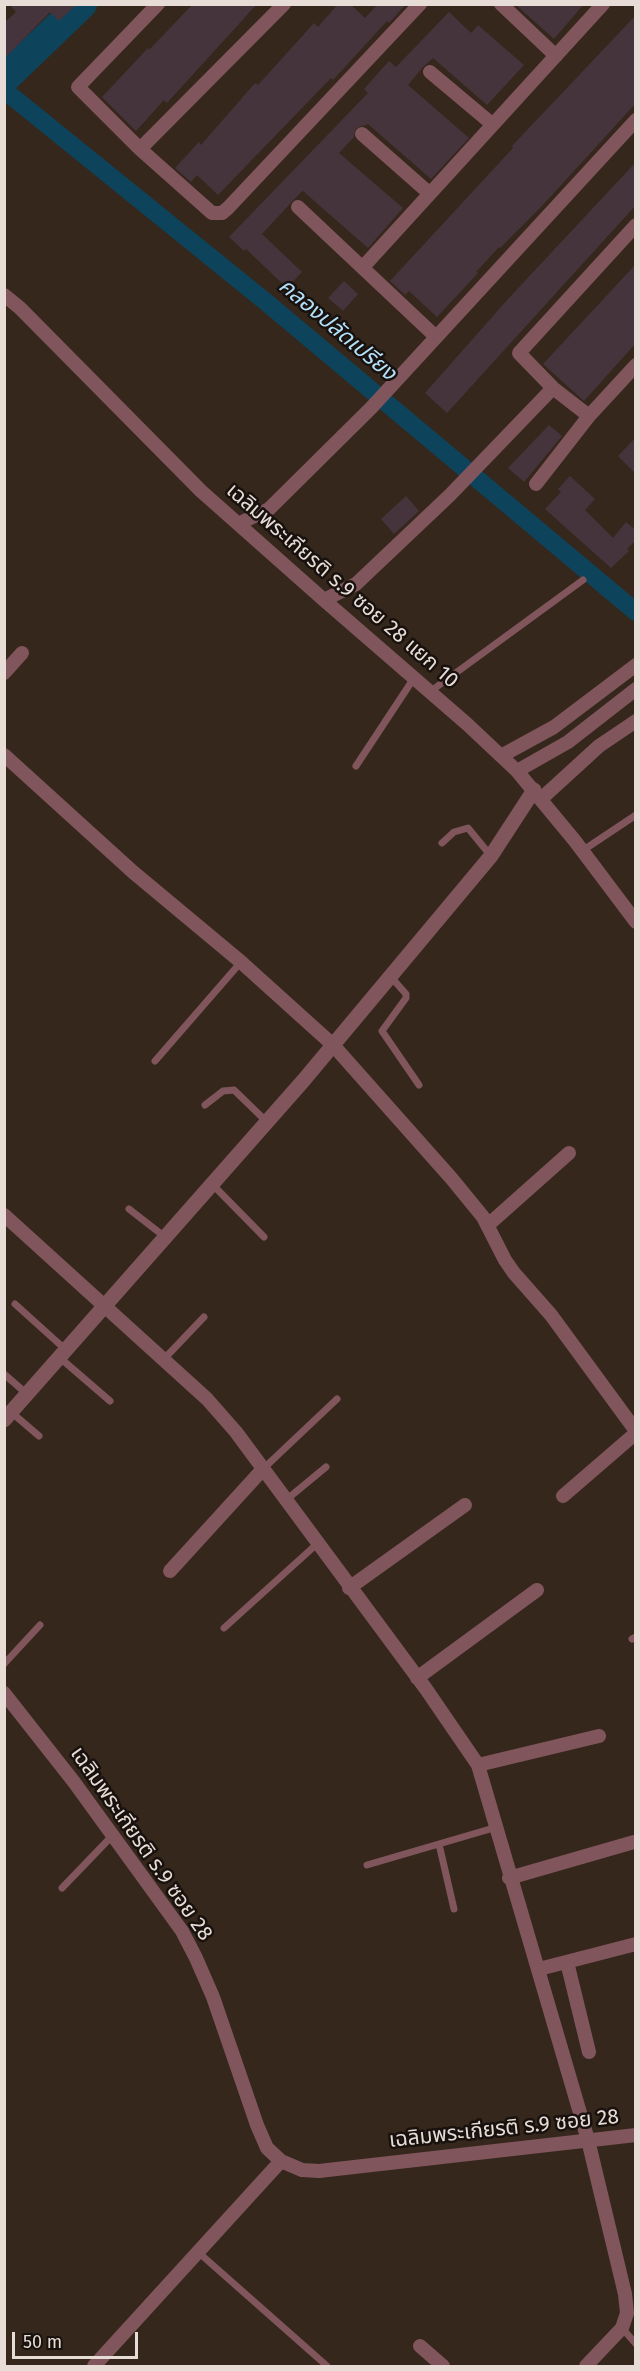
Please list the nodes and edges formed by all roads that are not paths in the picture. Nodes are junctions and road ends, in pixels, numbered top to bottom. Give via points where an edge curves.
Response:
1 (158, 4) edge
2 (284, 4) edge
3 (420, 4) edge
4 (501, 4) edge
5 (603, 4) edge
6 (556, 56) junction
7 (430, 72) dead end
8 (636, 120) edge
9 (492, 124) junction
10 (362, 134) dead end
11 (140, 149) junction
12 (429, 193) junction
13 (298, 207) dead end
14 (636, 225) edge
15 (363, 267) junction
16 (4, 294) edge
17 (435, 336) junction
18 (636, 365) edge
19 (553, 388) junction
20 (589, 416) junction
21 (536, 484) dead end
22 (238, 524) junction
23 (582, 580) dead end
24 (324, 600) junction
25 (22, 653) dead end
26 (636, 665) edge
27 (4, 673) edge
28 (414, 678) junction
29 (604, 689) junction
30 (636, 689) edge
31 (430, 692) junction
32 (617, 703) junction
33 (636, 720) edge
34 (554, 727) junction
35 (568, 742) junction
36 (4, 755) edge
37 (501, 756) junction
38 (356, 766) dead end
39 (517, 771) junction
40 (538, 795) junction
41 (636, 815) edge
42 (442, 843) dead end
43 (582, 851) junction
44 (491, 856) junction
45 (636, 922) edge
46 (241, 962) junction
47 (391, 977) junction
48 (333, 1045) junction
49 (155, 1061) dead end
50 (418, 1085) dead end
51 (205, 1106) dead end
52 (267, 1122) junction
53 (569, 1154) dead end
54 (212, 1184) junction
55 (129, 1209) dead end
56 (4, 1215) edge
57 (488, 1225) junction
58 (165, 1236) junction
59 (264, 1237) dead end
60 (15, 1304) dead end
61 (104, 1304) junction
62 (204, 1317) dead end
63 (62, 1353) junction
64 (164, 1359) junction
65 (4, 1374) edge
66 (27, 1394) junction
67 (337, 1399) dead end
68 (110, 1401) dead end
69 (8, 1416) edge
70 (636, 1432) edge
71 (39, 1436) dead end
72 (326, 1467) dead end
73 (263, 1469) junction
74 (563, 1496) dead end
75 (286, 1500) junction
76 (465, 1505) dead end
77 (318, 1543) junction
78 (170, 1571) dead end
79 (350, 1588) junction
80 (537, 1590) dead end
81 (40, 1625) dead end
82 (224, 1628) dead end
83 (4, 1664) edge
84 (417, 1678) junction
85 (4, 1693) edge
86 (599, 1736) dead end
87 (478, 1765) junction
88 (497, 1827) junction
89 (112, 1836) junction
90 (634, 1842) dead end
91 (439, 1844) junction
92 (367, 1865) dead end
93 (509, 1878) junction
94 (62, 1888) dead end
95 (454, 1910) dead end
96 (636, 1944) edge
97 (567, 1962) junction
98 (538, 1970) junction
99 (590, 2052) dead end
100 (636, 2135) edge
101 (588, 2140) junction
102 (281, 2161) junction
103 (198, 2252) junction
104 (622, 2328) junction
105 (636, 2344) edge
106 (420, 2346) dead end
107 (94, 2367) edge
108 (327, 2367) edge
109 (443, 2367) edge
110 (586, 2367) edge

1 - 11 street via 78,87
2 - 11 street
3 - 11 street via 222,213 212,213
4 - 6 street
5 - 6 street
6 - 9 street
7 - 9 street
8 - 17 street
9 - 12 street
10 - 12 street
12 - 15 street
13 - 15 street
14 - 19 street via 520,351
15 - 17 street
16 - 22 street, เฉลิมพระเกียรติ ร.9 ซอย 28 แยก 10
17 - 22 street via 372,408 269,509
18 - 20 street
19 - 20 street
19 - 24 street via 450,495 356,584
20 - 21 street
22 - 24 street, เฉลิมพระเกียรติ ร.9 ซอย 28 แยก 10
23 - 31 lane
24 - 28 street, เฉลิมพระเกียรติ ร.9 ซอย 28 แยก 10
25 - 27 street
26 - 29 street
28 - 31 street, เฉลิมพระเกียรติ ร.9 ซอย 28 แยก 10
28 - 38 lane
29 - 32 street
29 - 34 street
30 - 32 street
31 - 37 street, เฉลิมพระเกียรติ ร.9 ซอย 28 แยก 10
32 - 35 street
33 - 40 street
34 - 35 street
34 - 37 street
35 - 39 street
36 - 46 street
37 - 39 street, เฉลิมพระเกียรติ ร.9 ซอย 28 แยก 10
39 - 40 street, เฉลิมพระเกียรติ ร.9 ซอย 28 แยก 10
40 - 43 street, เฉลิมพระเกียรติ ร.9 ซอย 28 แยก 10
40 - 44 street
41 - 43 lane
42 - 44 lane via 454,832 468,828
43 - 45 street, เฉลิมพระเกียรติ ร.9 ซอย 28 แยก 10
44 - 47 street
46 - 48 street
46 - 49 lane
47 - 48 street
47 - 50 lane via 406,998 382,1031
48 - 52 street
48 - 57 street via 453,1179
51 - 52 lane via 223,1090 234,1090
52 - 54 street
53 - 57 street
54 - 58 street
54 - 59 lane
55 - 58 lane
56 - 61 street
57 - 70 street via 514,1273
58 - 61 street
60 - 63 lane
61 - 63 street
61 - 64 street
62 - 64 lane
63 - 66 street
63 - 68 lane
64 - 73 street via 236,1432
65 - 66 lane
66 - 69 street
67 - 73 lane
69 - 71 lane
70 - 74 street
72 - 75 lane
73 - 75 street
73 - 78 street
75 - 77 street
76 - 79 street
77 - 79 street
77 - 82 lane
79 - 84 street
80 - 84 street
81 - 83 lane
84 - 87 street
85 - 89 street, เฉลิมพระเกียรติ ร.9 ซอย 28
86 - 87 street
87 - 88 street
88 - 91 lane
88 - 93 street
89 - 94 lane
89 - 102 street, เฉลิมพระเกียรติ ร.9 ซอย 28 via 182,1931 213,1997 257,2125 267,2148
90 - 93 street
91 - 92 lane
91 - 95 lane
93 - 98 street
96 - 97 street
97 - 98 street
97 - 99 street
98 - 101 street
100 - 101 street, เฉลิมพระเกียรติ ร.9 ซอย 28
101 - 102 street, เฉลิมพระเกียรติ ร.9 ซอย 28 via 319,2171 302,2170
101 - 104 street via 625,2294 627,2313
102 - 103 street
103 - 107 street
103 - 108 lane
104 - 105 lane
104 - 110 street
106 - 109 street

